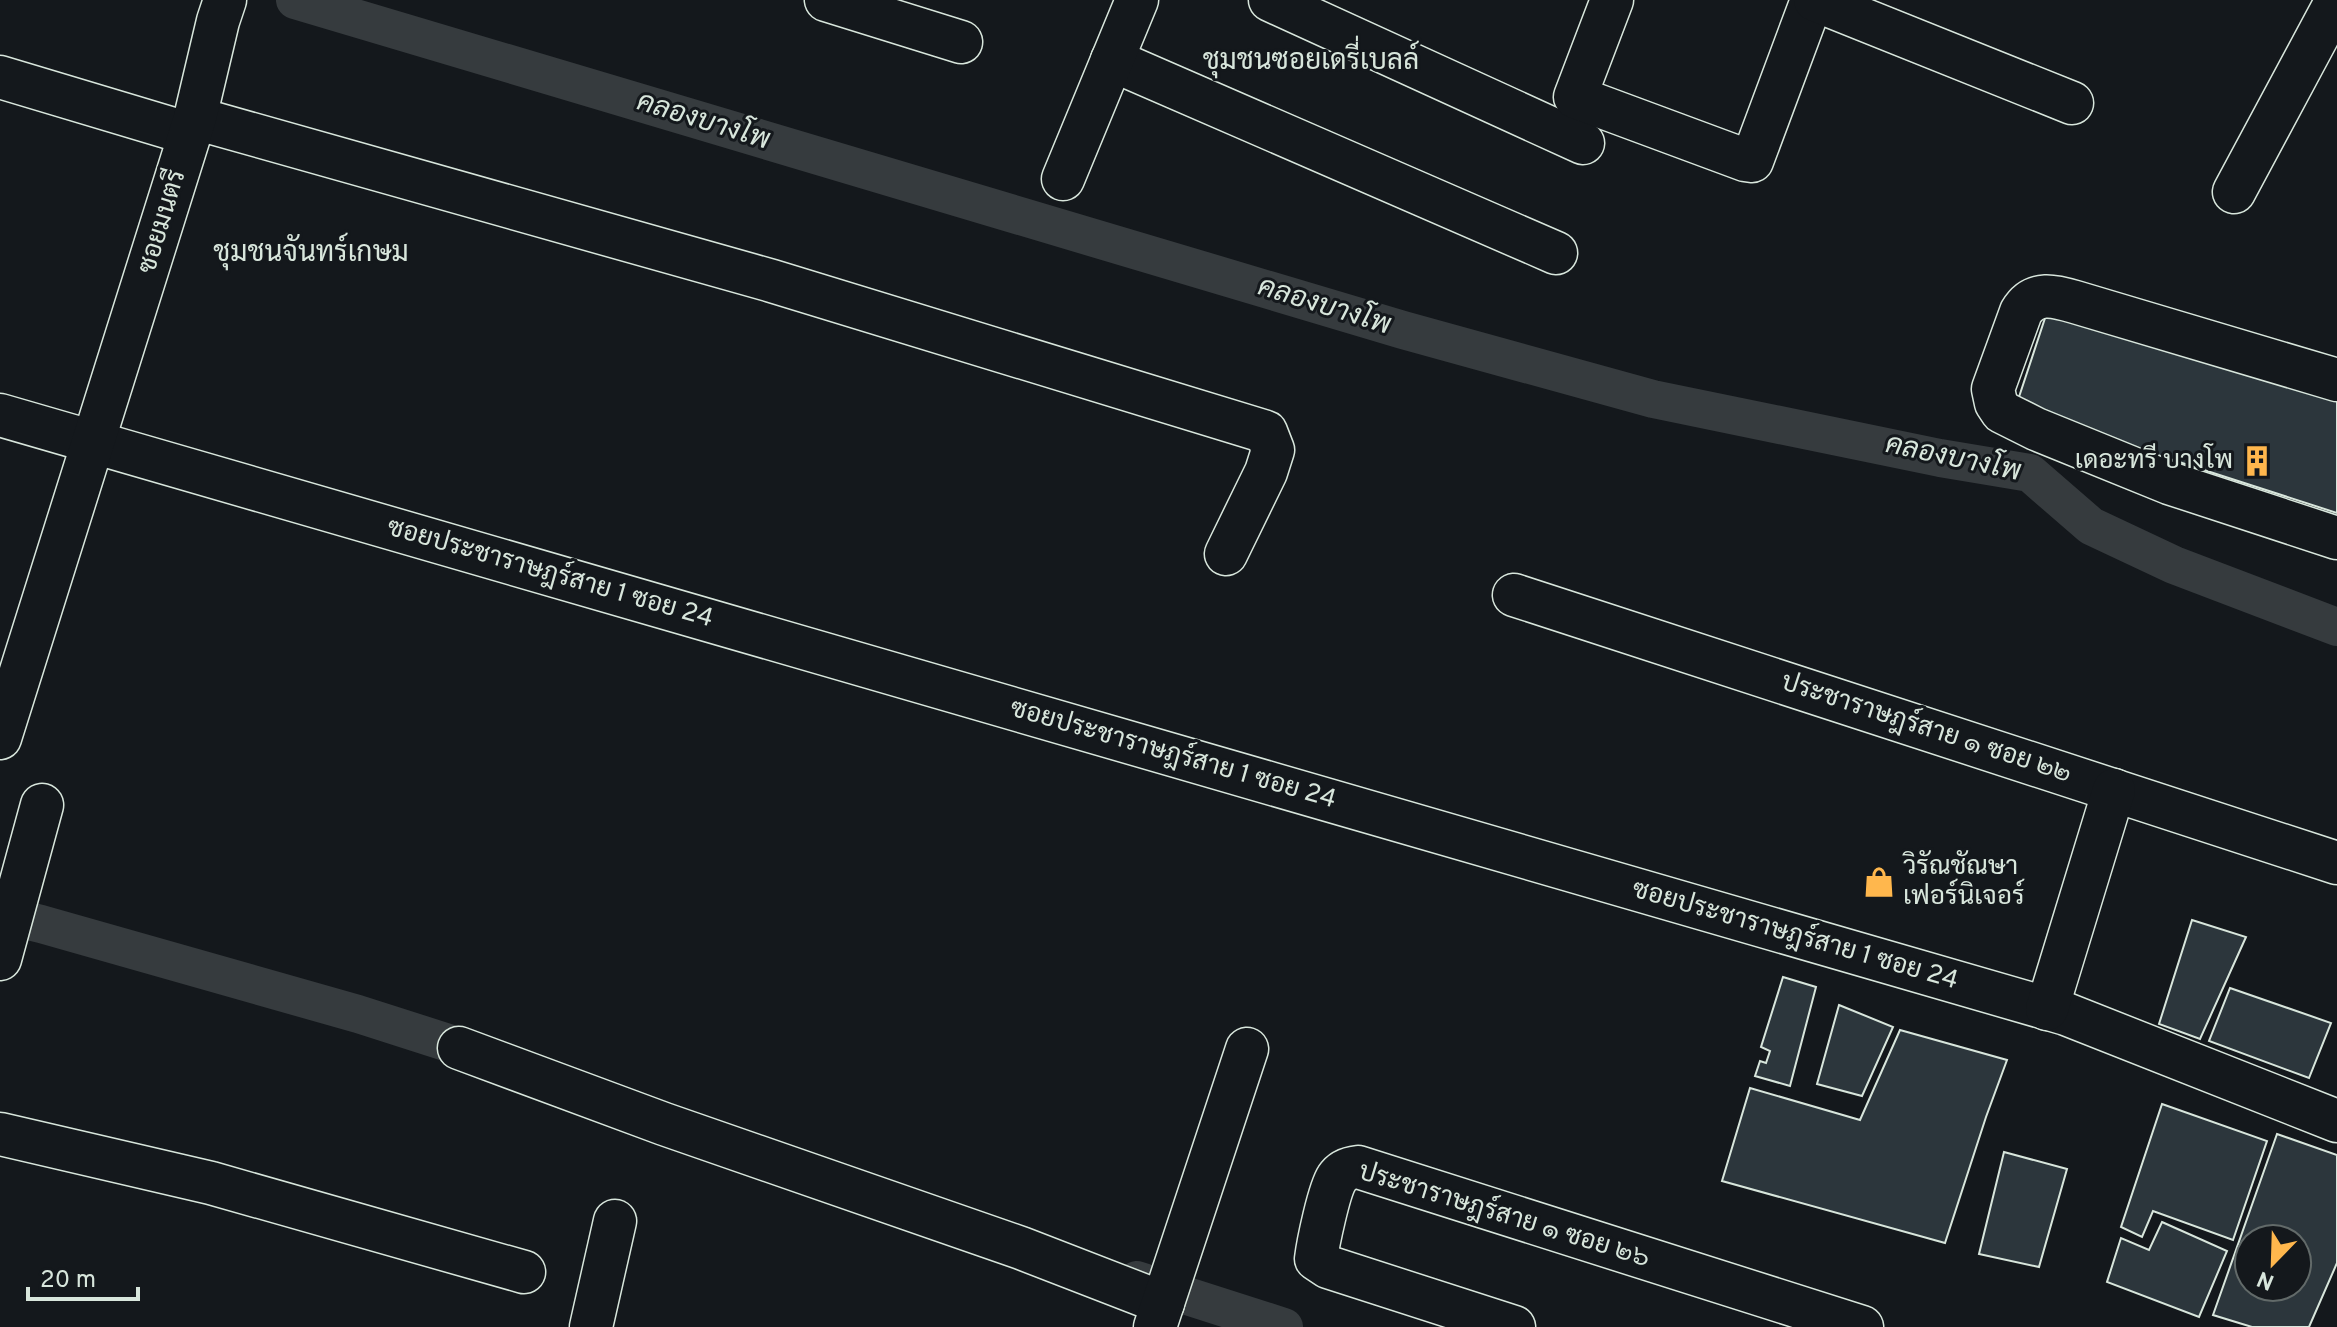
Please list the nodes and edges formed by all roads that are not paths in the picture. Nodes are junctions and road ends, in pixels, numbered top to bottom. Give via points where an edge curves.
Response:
1 (826, 0) edge
2 (1137, 0) edge
3 (1270, 0) edge
4 (1612, 0) edge
5 (1813, 0) edge
6 (2337, 0) edge
7 (222, 10) edge
8 (961, 42) dead end
9 (1112, 60) junction
10 (0, 77) edge
11 (2072, 103) dead end
12 (192, 126) junction
13 (1583, 143) dead end
14 (1063, 179) dead end
15 (2234, 192) dead end
16 (1556, 253) dead end
17 (2337, 380) edge
18 (0, 415) edge
19 (94, 442) junction
20 (2337, 538) edge
21 (1226, 554) dead end
22 (1514, 595) dead end
23 (0, 738) edge
24 (2114, 790) junction
25 (42, 805) dead end
26 (2337, 863) edge
27 (3, 950) edge
28 (2047, 1009) junction
29 (459, 1048) dead end
30 (1247, 1049) dead end
31 (2337, 1121) edge
32 (0, 1134) edge
33 (615, 1221) dead end
34 (524, 1272) dead end
35 (1165, 1298) edge
36 (591, 1327) edge
37 (1514, 1327) edge
38 (1862, 1327) edge

1 - 8 street
2 - 9 street
3 - 13 street
4 - 5 street via 1575,97 1752,161
5 - 11 street
6 - 15 street
7 - 12 street, ซอยมนตรี
9 - 14 street
9 - 16 street
10 - 12 street
12 - 19 street, ซอยมนตรี
12 - 21 street via 772,281 1266,432 1273,450 1266,472
17 - 20 street via 2046,296 2029,302 2021,312 1993,389 2002,412 2036,429 2169,483
18 - 19 street, ซอยประชาราษฎร์สาย 1 ซอย 24
19 - 23 street, ซอยมนตรี
19 - 28 street, ซอยประชาราษฎร์สาย 1 ซอย 24
22 - 24 street, ประชาราษฎร์สาย ๑ ซอย ๒๒
24 - 26 street, ประชาราษฎร์สาย ๑ ซอย ๒๒
24 - 28 street
25 - 27 street
28 - 31 street, ซอยประชาราษฎร์สาย 1 ซอย 24
29 - 35 street
30 - 35 street
32 - 34 street via 211,1183
33 - 36 street
37 - 38 street, ประชาราษฎร์สาย ๑ ซอย ๒๖ via 1316,1259 1336,1179 1347,1168 1358,1167

